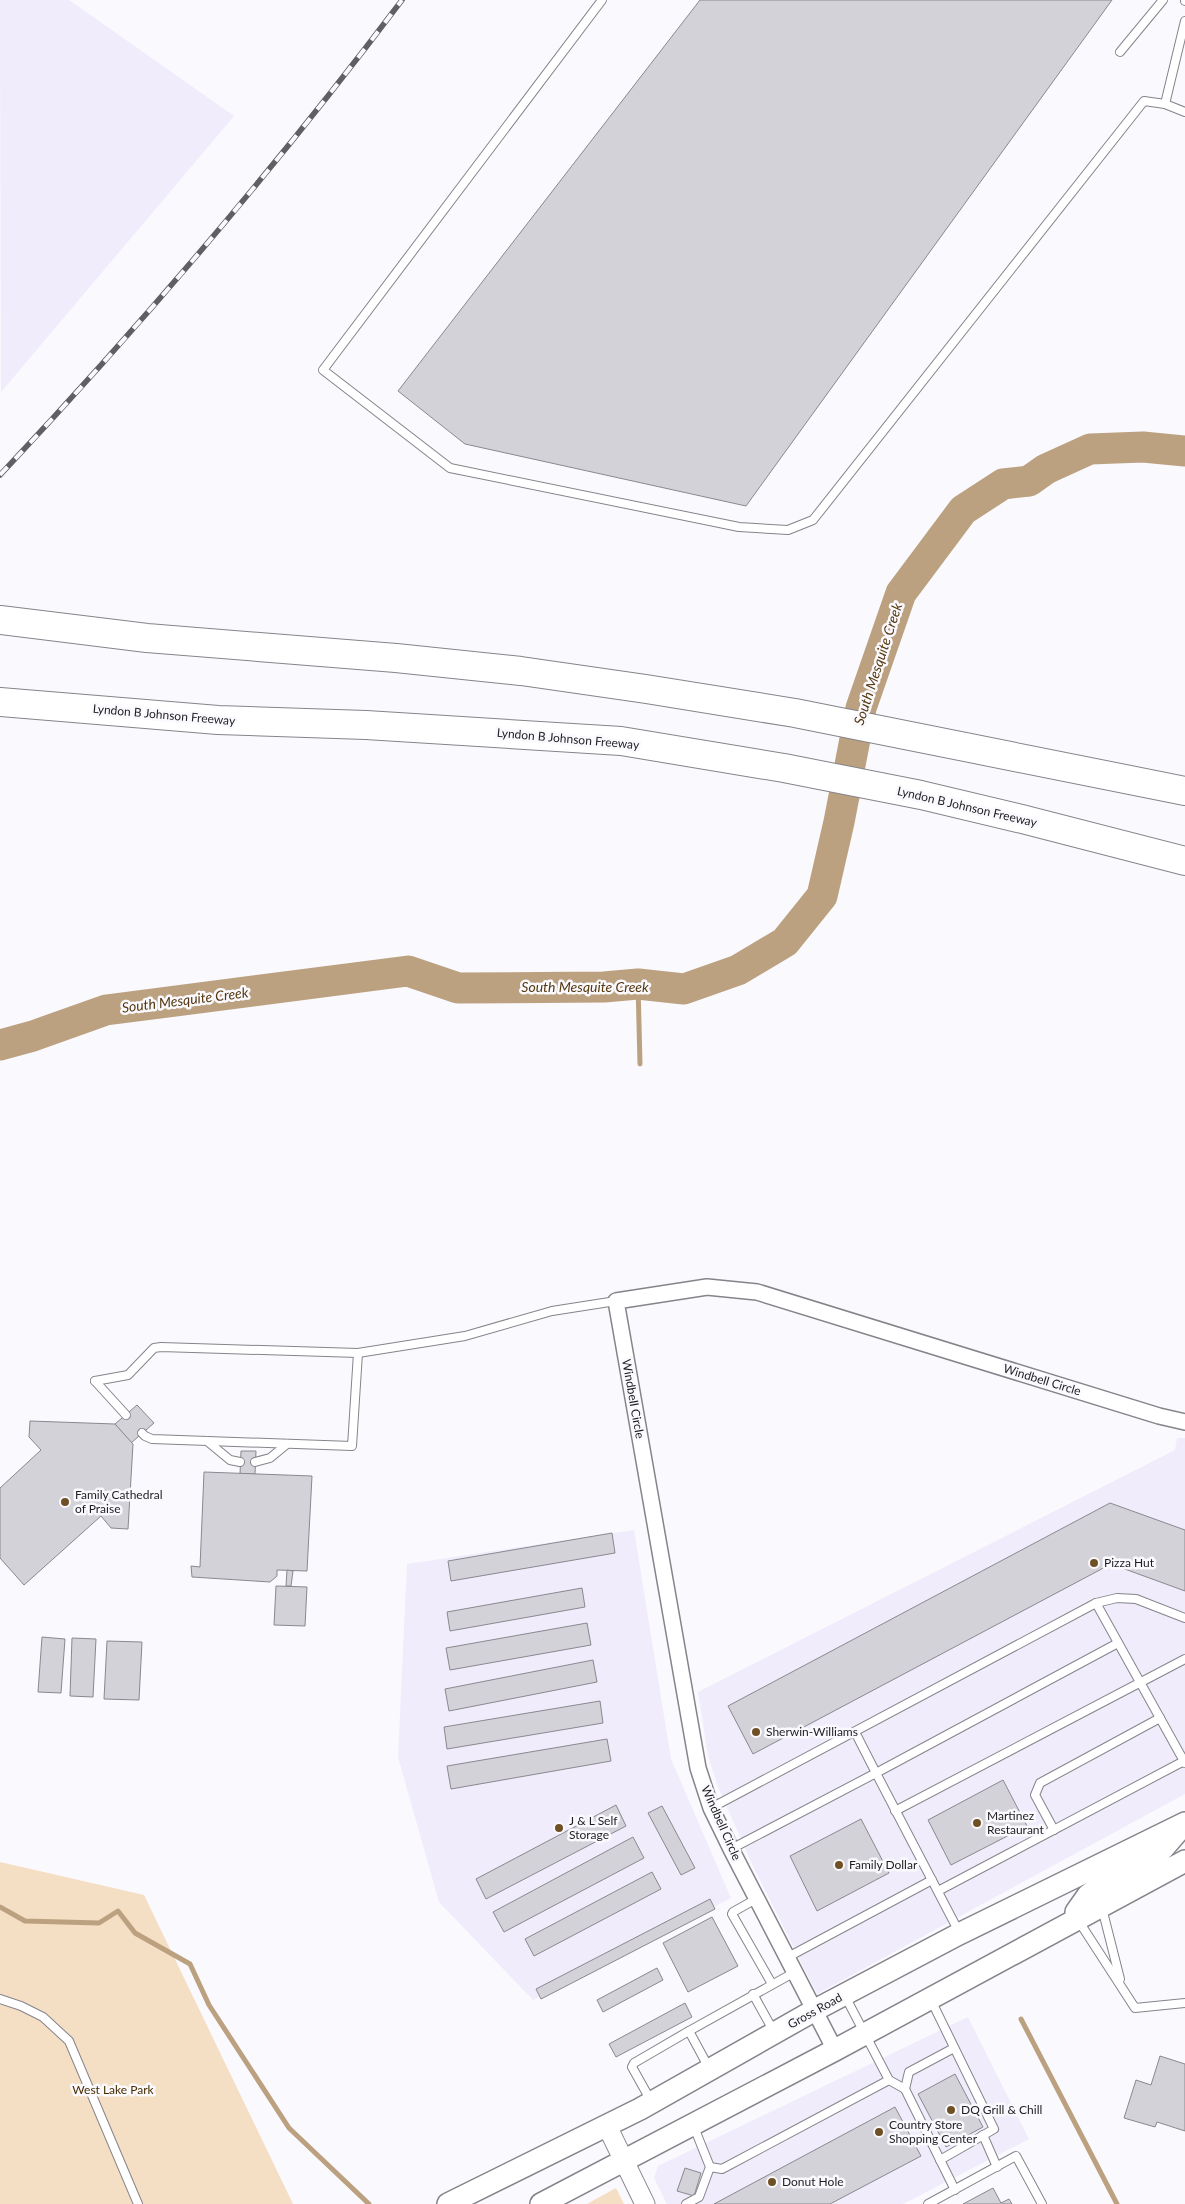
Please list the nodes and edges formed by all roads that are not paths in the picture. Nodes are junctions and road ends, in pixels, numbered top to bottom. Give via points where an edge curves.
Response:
1 (602, 0) edge
2 (1163, 0) edge
3 (1185, 21) edge
4 (1120, 52) dead end
5 (1165, 104) junction
6 (1185, 112) edge
7 (0, 620) edge
8 (0, 702) edge
9 (0, 714) edge
10 (218, 720) junction
11 (1185, 790) edge
12 (1185, 861) edge
13 (616, 1301) junction
14 (358, 1353) junction
15 (126, 1415) dead end
16 (1185, 1422) edge
17 (142, 1433) dead end
18 (207, 1441) junction
19 (287, 1444) junction
20 (240, 1462) dead end
21 (255, 1462) dead end
22 (1096, 1603) junction
23 (1185, 1618) edge
24 (1118, 1643) junction
25 (1185, 1659) edge
26 (1140, 1682) junction
27 (1160, 1718) junction
28 (855, 1732) junction
29 (1184, 1762) edge
30 (876, 1773) junction
31 (711, 1808) junction
32 (895, 1811) junction
33 (1185, 1823) edge
34 (1054, 1830) junction
35 (731, 1849) junction
36 (1185, 1862) edge
37 (932, 1880) junction
38 (938, 1892) junction
39 (756, 1898) junction
40 (1102, 1906) junction
41 (1077, 1919) junction
42 (959, 1934) junction
43 (788, 1957) junction
44 (795, 1972) junction
45 (772, 1984) junction
46 (1122, 1986) junction
47 (753, 1994) junction
48 (844, 1995) junction
49 (930, 1998) junction
50 (0, 1999) edge
51 (1185, 2003) edge
52 (815, 2010) junction
53 (689, 2031) junction
54 (775, 2033) junction
55 (864, 2034) junction
56 (954, 2048) junction
57 (835, 2050) junction
58 (710, 2069) junction
59 (889, 2080) junction
60 (906, 2089) junction
61 (651, 2102) junction
62 (693, 2125) junction
63 (607, 2126) junction
64 (983, 2135) junction
65 (940, 2160) junction
66 (623, 2161) junction
67 (710, 2167) junction
68 (997, 2167) junction
69 (955, 2190) junction
70 (938, 2202) edge
71 (138, 2204) edge
72 (448, 2204) edge
73 (541, 2204) edge
74 (645, 2204) edge
75 (687, 2204) edge
76 (928, 2204) edge
77 (1042, 2204) edge

1 - 5 lane via 323,370 450,468 739,527 788,530 813,520 1144,101
2 - 4 lane
3 - 5 lane
5 - 6 lane
7 - 11 highway via 148,638 521,671 795,713
8 - 10 highway, Lyndon B Johnson Freeway
9 - 10 highway
10 - 12 highway, Lyndon B Johnson Freeway via 366,725 621,741 921,795
13 - 14 lane via 552,1311 465,1336
13 - 16 street, Windbell Circle via 707,1286 756,1292
13 - 31 street, Windbell Circle via 694,1748
14 - 15 lane via 161,1346 154,1348 128,1375 95,1381
14 - 19 lane via 352,1446
17 - 18 lane via 152,1439
18 - 19 lane
18 - 20 lane via 230,1460
19 - 21 lane via 270,1458
22 - 23 lane via 1117,1598 1136,1600
22 - 24 lane
22 - 28 lane
24 - 26 lane
24 - 30 lane
25 - 26 lane
26 - 27 lane
26 - 32 lane
27 - 29 lane
27 - 34 lane via 1040,1783 1035,1794
28 - 30 lane
28 - 31 lane
29 - 34 lane
30 - 32 lane
30 - 35 lane
31 - 35 street, Windbell Circle
32 - 37 lane
33 - 41 main road via 1154,1859 1101,1885 1088,1895 1076,1912
33 - 42 main road, Gross Road
34 - 38 lane
35 - 39 street, Windbell Circle
36 - 40 main road
37 - 38 lane
37 - 43 lane
38 - 42 lane
39 - 43 street, Windbell Circle
39 - 45 lane via 732,1914
40 - 41 main road
40 - 46 lane
41 - 46 lane
41 - 49 main road
42 - 48 main road, Gross Road
43 - 44 street, Windbell Circle
44 - 45 lane
44 - 52 street, Windbell Circle
45 - 47 lane
46 - 51 lane via 1135,2008
47 - 53 lane
47 - 54 lane
48 - 52 main road, Gross Road
48 - 55 lane
49 - 55 main road
49 - 56 lane
50 - 71 lane via 43,2017 69,2041
52 - 54 main road, Gross Road
52 - 57 street, Windbell Circle
53 - 58 lane
53 - 61 lane via 632,2066
54 - 58 main road, Gross Road
55 - 57 main road
55 - 59 lane
56 - 60 lane via 909,2072
56 - 64 lane via 994,2129
57 - 62 main road
58 - 61 main road, Gross Road
59 - 60 lane
59 - 67 lane via 722,2169
60 - 65 lane
61 - 63 main road, Gross Road
62 - 66 main road
62 - 67 lane
63 - 66 street
63 - 72 main road, Gross Road
64 - 65 lane
64 - 68 lane
65 - 69 lane
66 - 73 main road
66 - 74 street
67 - 75 lane via 699,2197
68 - 69 lane
68 - 77 lane via 1016,2156
69 - 70 lane
70 - 76 lane

